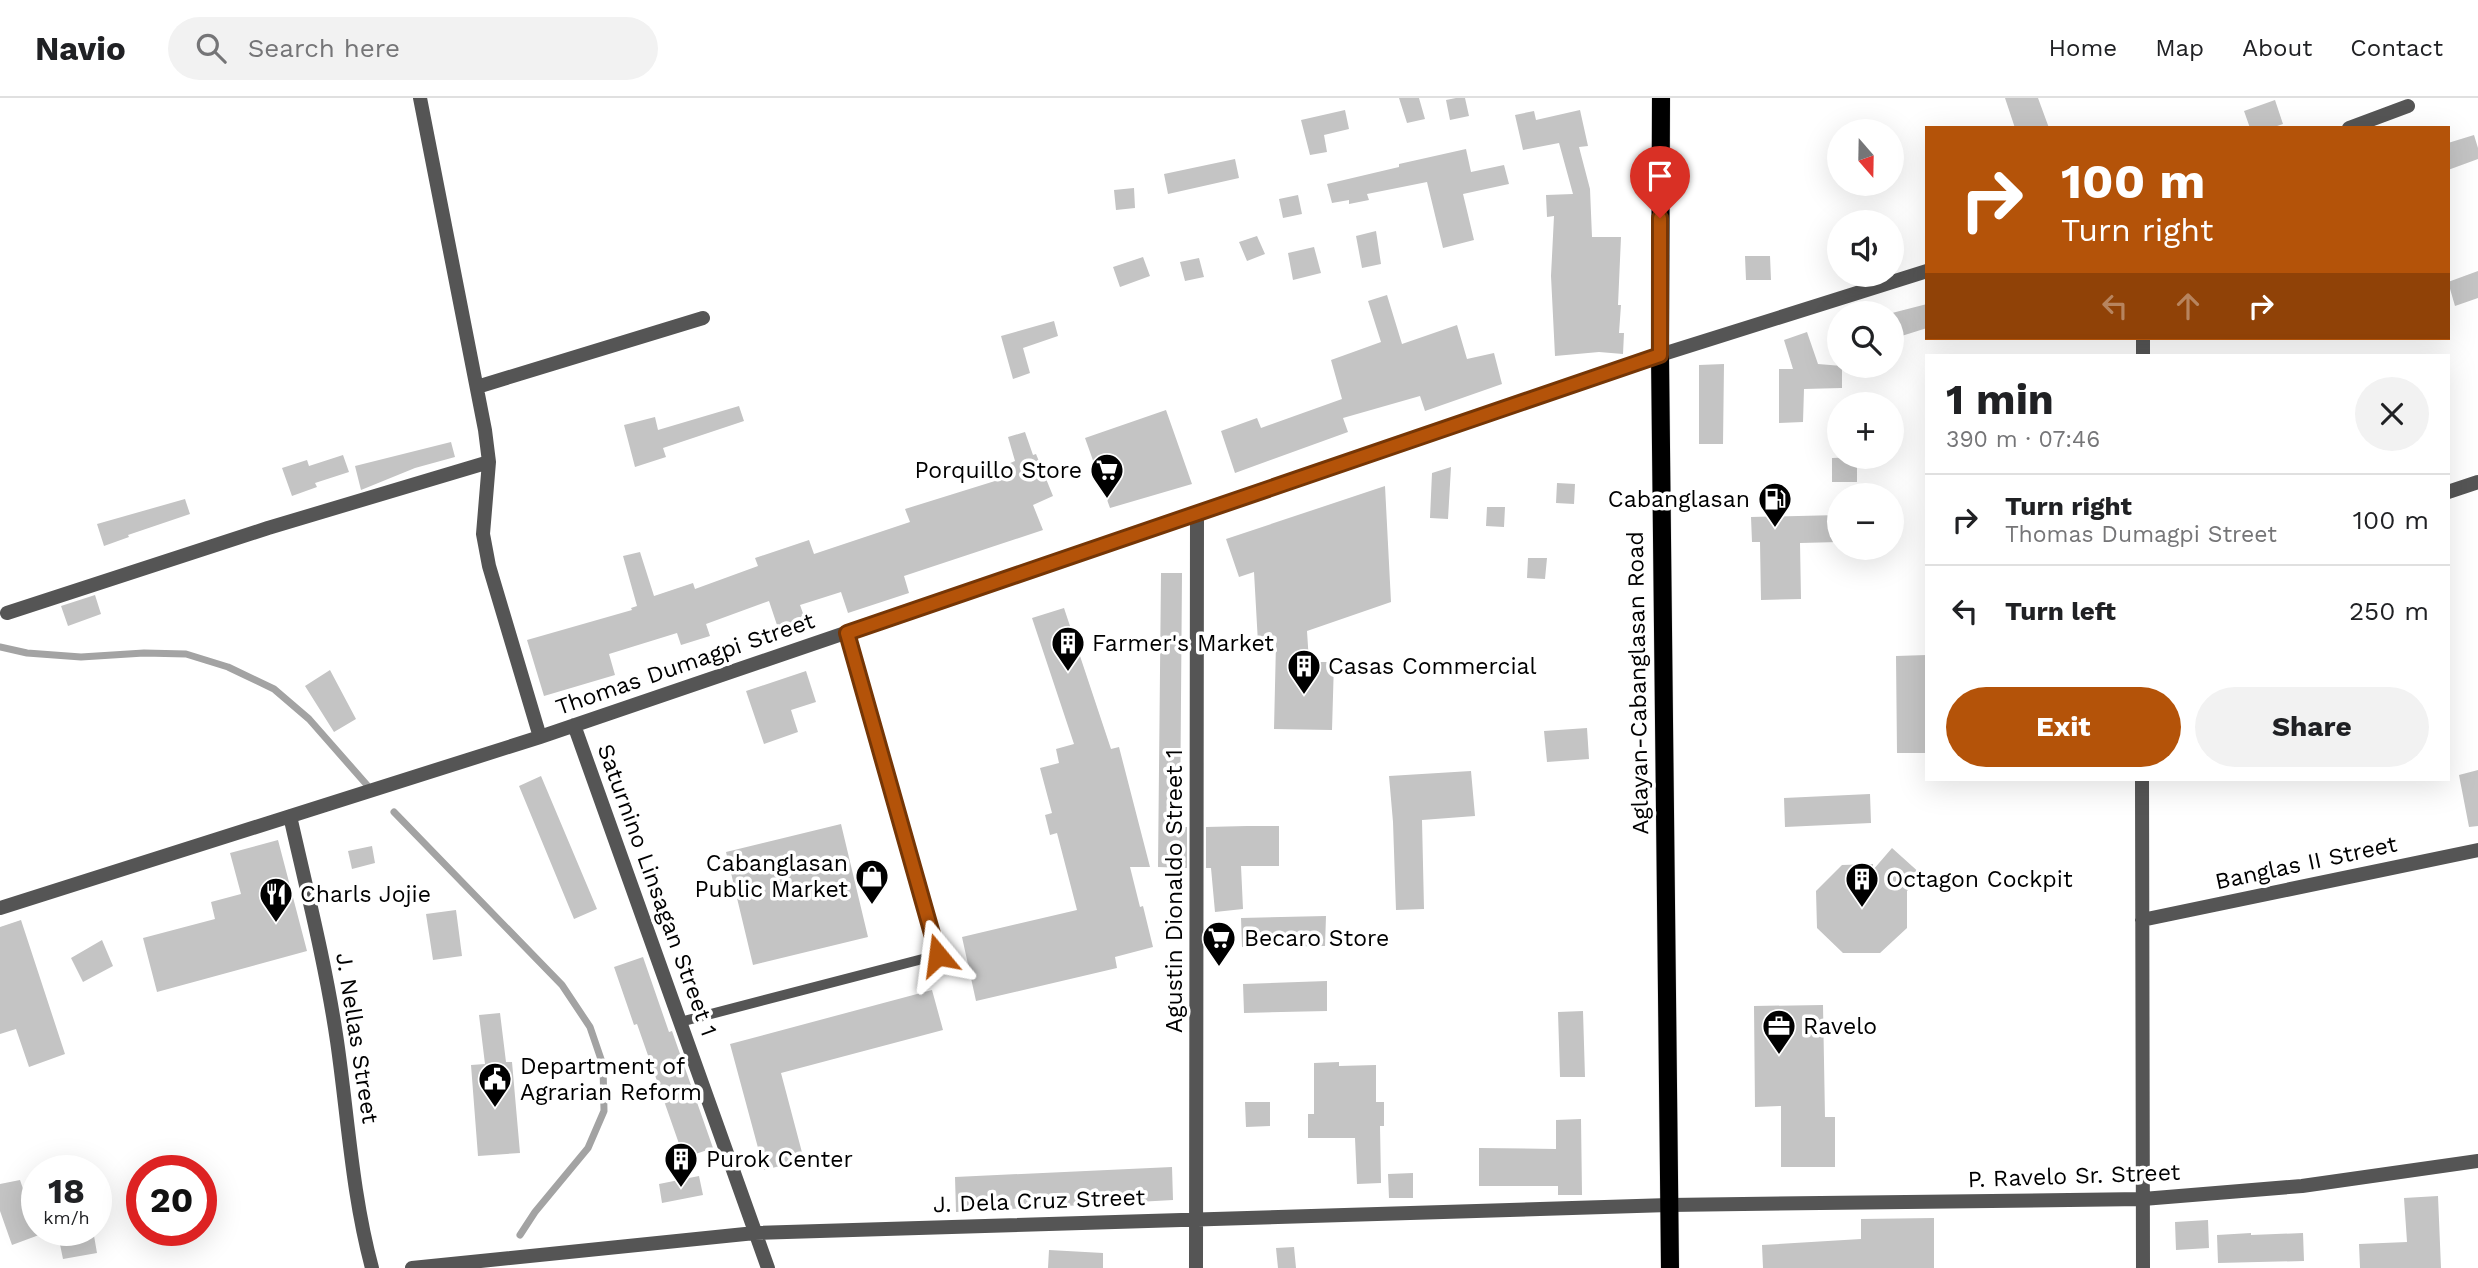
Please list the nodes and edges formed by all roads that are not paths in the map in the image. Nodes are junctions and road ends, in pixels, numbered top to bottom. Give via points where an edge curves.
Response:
1 (420, 98) edge
2 (1661, 98) edge
3 (2408, 106) dead end
4 (2353, 126) edge
5 (1925, 272) edge
6 (703, 318) dead end
7 (1660, 355) junction
8 (477, 387) junction
9 (489, 462) junction
10 (2478, 482) edge
11 (2450, 491) edge
12 (1197, 513) junction
13 (7, 613) dead end
14 (847, 633) junction
15 (574, 725) junction
16 (540, 737) junction
17 (2143, 781) edge
18 (290, 817) junction
19 (2478, 850) edge
20 (0, 908) edge
21 (2142, 920) junction
22 (680, 1022) junction
23 (2478, 1161) edge
24 (2143, 1199) junction
25 (1669, 1205) junction
26 (1196, 1219) junction
27 (755, 1233) junction
28 (372, 1268) edge
29 (412, 1268) edge
30 (768, 1268) edge
31 (1196, 1268) edge
32 (1670, 1268) edge
33 (2143, 1268) edge

1 - 8 street
2 - 7 main road, Aglayan-Cabanglasan Road
3 - 4 street
5 - 7 street, Thomas Dumagpi Street
6 - 8 street
7 - 12 street, Thomas Dumagpi Street
7 - 25 main road, Aglayan-Cabanglasan Road
8 - 9 street
9 - 13 street
9 - 16 street via 483,534
10 - 11 street
12 - 14 street, Thomas Dumagpi Street
12 - 26 street, Agustin Dionaldo Street 1
14 - 15 street, Thomas Dumagpi Street
14 - 22 lane via 938,955
15 - 16 street, Thomas Dumagpi Street
15 - 22 street, Saturnino Linsagan Street 1
16 - 18 street, Thomas Dumagpi Street
17 - 21 street
18 - 20 street, Thomas Dumagpi Street
18 - 28 street, J. Nellas Street via 327,983
19 - 21 street, Banglas II Street
21 - 24 street
22 - 27 street, Saturnino Linsagan Street 1
23 - 24 street, P. Ravelo Sr. Street via 2302,1186
24 - 25 street, P. Ravelo Sr. Street
24 - 33 street
25 - 26 street, J. Dela Cruz Street
25 - 32 main road, Aglayan-Cabanglasan Road
26 - 27 street, J. Dela Cruz Street
26 - 31 street, Agustin Dionaldo Street 1
27 - 29 street, J. Dela Cruz Street
27 - 30 street, Saturnino Linsagan Street 1

